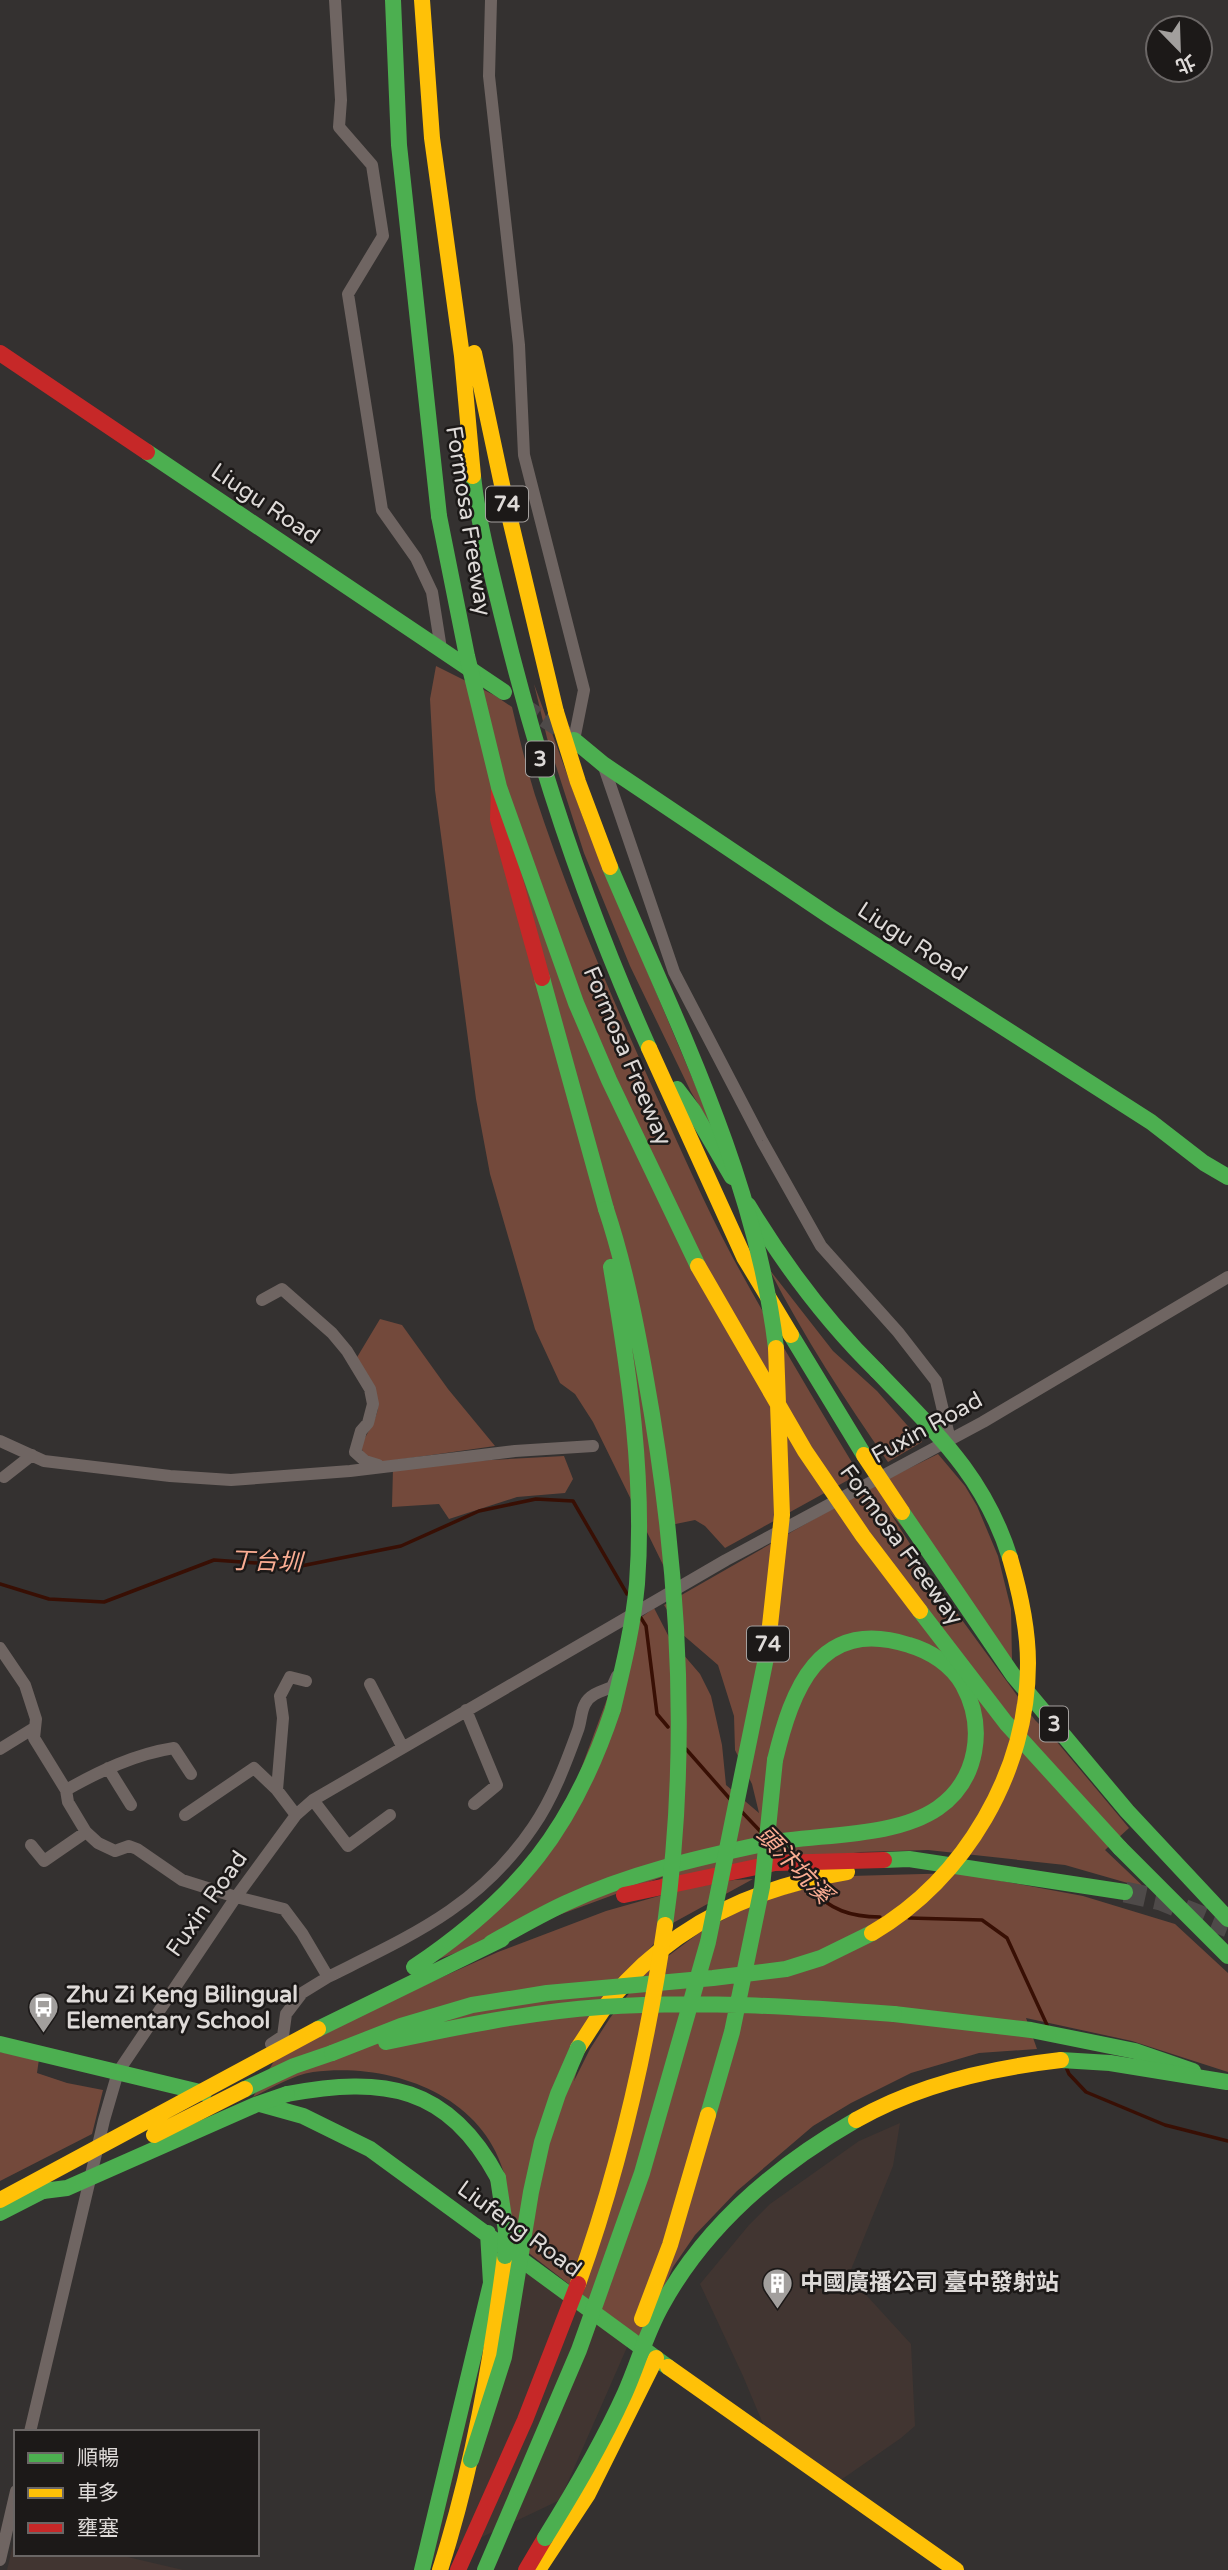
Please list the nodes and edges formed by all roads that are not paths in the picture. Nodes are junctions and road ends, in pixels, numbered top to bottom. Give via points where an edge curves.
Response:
1 (335, 0) edge
2 (393, 0) edge
3 (422, 0) edge
4 (491, 0) edge
5 (454, 298) junction
6 (0, 353) edge
7 (441, 649) junction
8 (504, 692) dead end
9 (574, 740) joint
10 (603, 764) junction
11 (499, 787) junction
12 (655, 1061) junction
13 (1228, 1177) edge
14 (606, 1209) junction
15 (1228, 1277) edge
16 (261, 1300) dead end
17 (950, 1440) junction
18 (0, 1441) edge
19 (593, 1446) dead end
20 (32, 1455) junction
21 (380, 1466) junction
22 (4, 1477) dead end
23 (633, 1615) junction
24 (0, 1648) edge
25 (306, 1681) dead end
26 (370, 1684) dead end
27 (466, 1710) junction
28 (34, 1728) junction
29 (402, 1746) junction
30 (0, 1749) edge
31 (108, 1768) junction
32 (191, 1774) dead end
33 (66, 1790) junction
34 (277, 1790) junction
35 (313, 1800) junction
36 (474, 1804) dead end
37 (131, 1805) dead end
38 (185, 1815) dead end
39 (296, 1815) junction
40 (390, 1815) dead end
41 (86, 1832) junction
42 (31, 1845) dead end
43 (976, 1868) junction
44 (1125, 1892) tunnel mouth
45 (236, 1897) junction
46 (1228, 1919) edge
47 (491, 1943) junction
48 (1228, 1956) edge
49 (328, 1977) junction
50 (318, 2029) junction
51 (0, 2044) edge
52 (332, 2053) junction
53 (118, 2072) junction
54 (1228, 2082) edge
55 (192, 2090) junction
56 (43, 2191) junction
57 (0, 2200) edge
58 (0, 2213) edge
59 (488, 2233) junction
60 (656, 2358) junction
61 (30, 2430) edge
62 (471, 2460) junction
63 (14, 2500) edge
64 (545, 2538) junction
65 (0, 2560) edge
66 (422, 2570) edge
67 (440, 2570) edge
68 (458, 2570) edge
69 (485, 2570) edge
70 (526, 2570) edge
71 (538, 2570) edge
72 (956, 2570) edge

1 - 7 street via 339,127 372,165 383,236 348,294 382,510 416,558 432,592
2 - 11 main road, Formosa Freeway / 3, bridge via 398,145 439,516
3 - 5 main road, Formosa Freeway / 3 via 432,138
4 - 9 street via 489,76 519,345 524,455 584,690
5 - 12 main road, Formosa Freeway / 3 via 476,505 513,660 545,775 621,985
5 - 69 main road, 74, bridge via 471,337 556,712 578,782 724,1137 749,1217 776,1349 782,1515 764,1675 689,2012 642,2173 579,2350
6 - 7 main road, Liugu Road
7 - 8 main road, Liugu Road
9 - 10 main road, Liugu Road
10 - 13 main road, Liugu Road
10 - 17 street via 681,984 762,1142 821,1247 936,1381
11 - 14 main road, bridge via 498,820
11 - 48 main road, Formosa Freeway / 3, bridge via 603,1067 704,1279 804,1451 1006,1723 1120,1848
12 - 46 main road, Formosa Freeway / 3, bridge via 744,1257 863,1455 1013,1675 1153,1840
12 - 52 main road, bridge via 693,1110 779,1259 841,1338 947,1447 985,1497 1003,1534 1024,1607 1029,1669 1014,1754 992,1810 958,1860 926,1895 890,1924 849,1946 799,1965 716,1979 486,2002 408,2022
14 - 50 main road, bridge via 605,1235 627,1363 638,1531 631,1630 614,1709 581,1791 522,1877 483,1917 439,1952
14 - 68 main road, bridge via 634,1309 659,1444 675,1579 679,1673 671,1870 650,2015 617,2165 537,2392
15 - 17 street, Fuxin Road
16 - 21 street via 282,1289 347,1351 370,1389 373,1404 355,1452
17 - 23 street, Fuxin Road
18 - 20 street
19 - 21 street
20 - 21 street via 44,1461 230,1480
20 - 22 street
23 - 27 street, Fuxin Road
23 - 49 street via 612,1687 585,1704 555,1787 534,1827 494,1877 424,1930
24 - 28 street via 25,1685 36,1719
25 - 34 street via 290,1677 280,1696 283,1718
26 - 29 street
27 - 29 street, Fuxin Road
27 - 36 street via 497,1786
28 - 30 street
28 - 33 street via 34,1738
29 - 35 street, Fuxin Road
31 - 32 street via 174,1748
31 - 33 street
31 - 37 street
33 - 41 street
34 - 38 street via 254,1768
34 - 39 street
35 - 39 street, Fuxin Road
35 - 40 street via 348,1846
39 - 45 street, Fuxin Road
41 - 42 street via 44,1861
41 - 45 street via 115,1851 129,1846 137,1849 182,1880
43 - 44 main road
43 - 47 main road via 909,1859 788,1863 634,1892
43 - 62 main road, bridge via 893,1866 829,1874 774,1888 701,1921 643,1964 611,1998 578,2048 542,2140 507,2343
45 - 49 street via 284,1909
45 - 53 street, Fuxin Road
47 - 50 main road
47 - 64 main road, bridge via 547,1912 663,1869 770,1843 891,1826 927,1814 952,1798 974,1758 977,1724 964,1686 953,1671 920,1649 897,1639 863,1639 830,1651 798,1687 775,1760 762,1887 732,2032 670,2245 594,2438
49 - 55 street via 302,1993 286,2014 283,2036
50 - 57 main road, bridge
51 - 53 main road, Liufeng Road
52 - 54 main road, bridge via 496,2019 598,2007 776,2005 1031,2030 1135,2052
52 - 56 main road, bridge via 294,2066
53 - 55 main road, Liufeng Road
53 - 61 street, Fuxin Road
54 - 64 main road, bridge via 1098,2062 1012,2066 916,2092 817,2142 751,2194 684,2271 662,2304 624,2396 578,2485
55 - 59 main road, Liufeng Road via 282,2108 328,2127 370,2149
56 - 58 main road
56 - 62 main road, bridge via 67,2188 255,2105 310,2090 377,2087 426,2101 446,2112 478,2141 490,2160 498,2178 506,2231 501,2287
59 - 60 main road, Liufeng Road
59 - 66 main road via 491,2283
60 - 71 main road via 588,2494
60 - 72 main road, Liufeng Road
62 - 67 main road
63 - 65 street
64 - 70 main road

